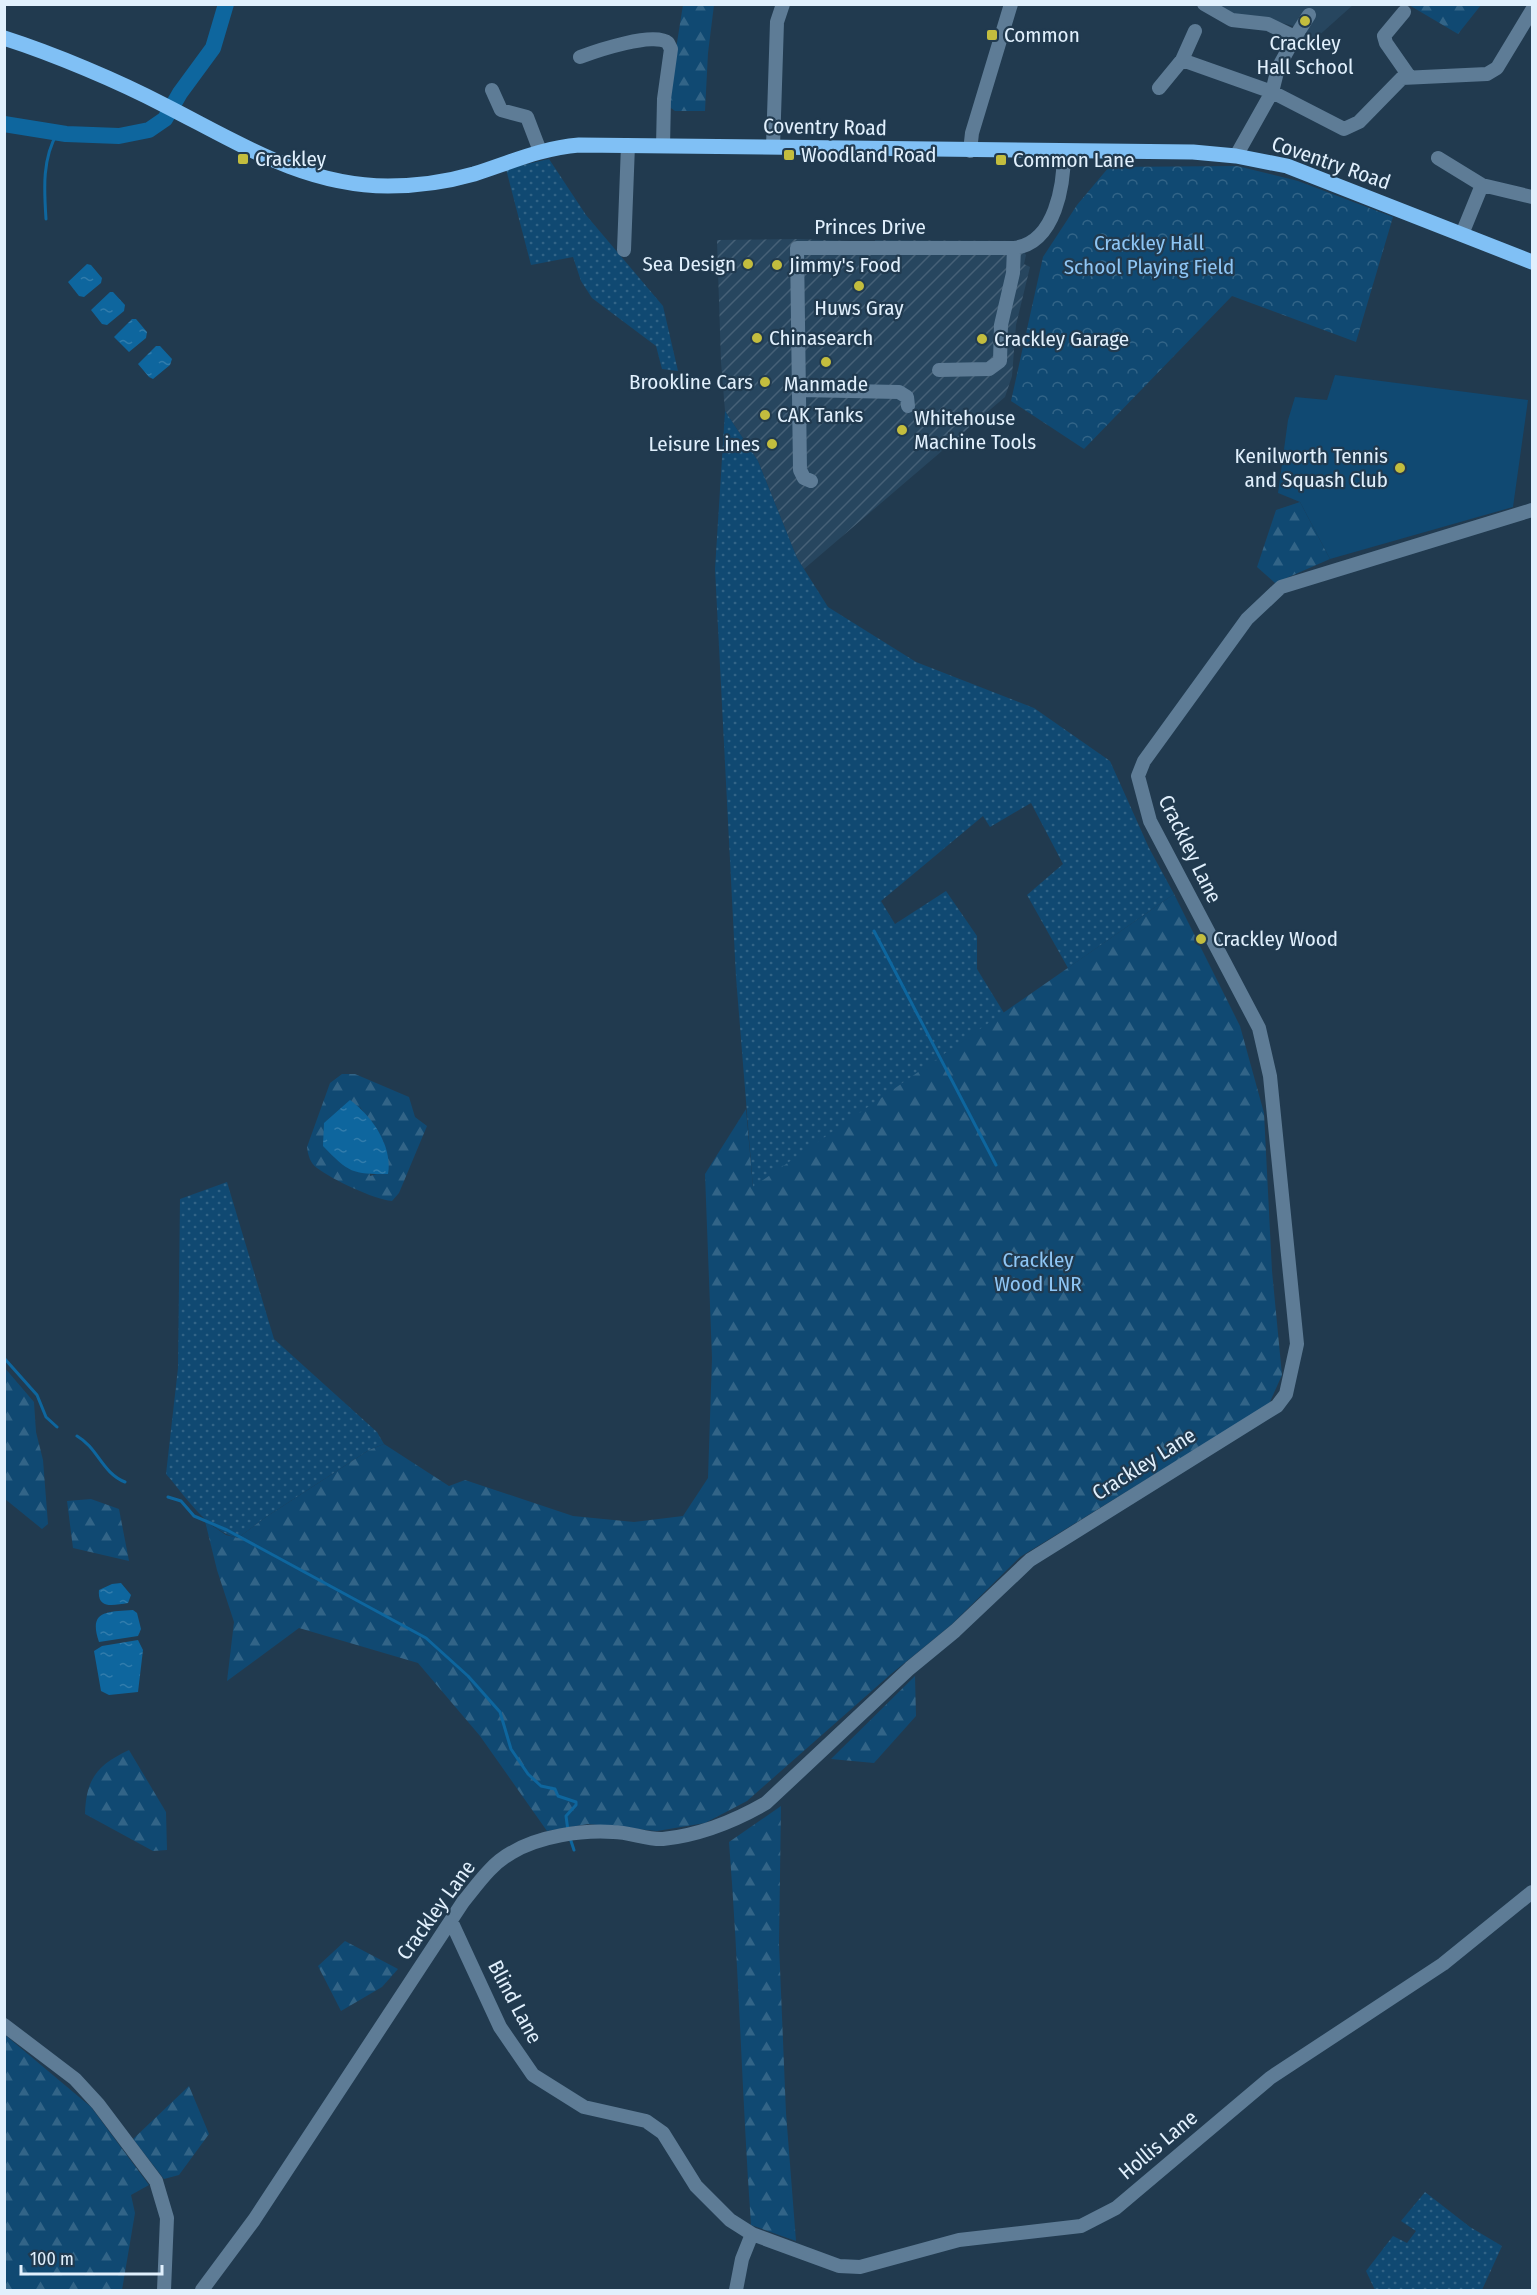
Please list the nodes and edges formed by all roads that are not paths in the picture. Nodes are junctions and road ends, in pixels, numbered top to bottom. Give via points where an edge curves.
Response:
1 (783, 4) edge
2 (1011, 4) edge
3 (1204, 4) edge
4 (1533, 10) edge
5 (1404, 12) dead end
6 (1309, 15) dead end
7 (1195, 31) dead end
8 (1295, 37) junction
9 (4, 38) edge
10 (580, 57) dead end
11 (1182, 60) junction
12 (1409, 76) junction
13 (1159, 87) dead end
14 (492, 90) dead end
15 (1272, 92) junction
16 (628, 146) junction
17 (663, 146) junction
18 (773, 147) junction
19 (540, 151) junction
20 (970, 151) junction
21 (1064, 151) junction
22 (1236, 156) junction
23 (1438, 158) dead end
24 (1482, 185) junction
25 (1533, 197) edge
26 (1462, 234) junction
27 (1014, 248) junction
28 (624, 250) dead end
29 (1533, 262) edge
30 (939, 369) dead end
31 (799, 390) junction
32 (908, 406) dead end
33 (811, 481) dead end
34 (1533, 510) edge
35 (1533, 1892) edge
36 (451, 1922) junction
37 (4, 2025) edge
38 (752, 2234) junction
39 (164, 2290) edge
40 (202, 2290) edge
41 (735, 2290) edge

1 - 18 street via 777,22
2 - 20 street
3 - 8 street via 1232,20 1268,24
4 - 12 street via 1497,68 1487,74
5 - 12 street via 1384,36
6 - 8 street
7 - 11 street
8 - 15 street via 1278,68
9 - 19 main road, Coventry Road via 171,108 271,160 342,183 436,183
10 - 17 street via 605,47 636,42 658,39 669,43
11 - 13 street
11 - 15 street
12 - 15 street via 1402,78 1359,122 1344,129
14 - 19 street via 501,110 525,115 530,120
15 - 22 street
16 - 17 main road, Coventry Road
16 - 19 main road, Coventry Road via 579,145
16 - 28 street
17 - 18 main road, Coventry Road
18 - 20 main road, Coventry Road
20 - 21 main road, Coventry Road
21 - 22 main road, Coventry Road
21 - 27 street via 1062,186 1049,219 1031,243
22 - 26 main road, Coventry Road via 1317,176
23 - 24 street
24 - 25 street
24 - 26 street
26 - 29 main road, Coventry Road
27 - 30 street via 1013,273 1001,325 1000,361 989,369
27 - 31 street, Princes Drive via 797,248
31 - 32 street via 899,392 907,397
31 - 33 street, Princes Drive via 800,470
34 - 36 street, Crackley Lane via 1281,587 1247,619 1144,761 1138,776 1150,821 1259,1028 1270,1076 1297,1344 1286,1394 1277,1406 1030,1560 766,1803 711,1831 661,1839 613,1832 567,1835 533,1844 510,1853 490,1869
35 - 38 street, Hollis Lane via 1443,1964 1270,2078 1116,2208 1081,2226 959,2240 860,2267 838,2266
36 - 38 street, Blind Lane via 500,2027 533,2075 584,2107 646,2121 663,2133 696,2186 730,2220
36 - 40 street, Crackley Lane via 254,2220
37 - 39 street via 75,2079 156,2181 167,2218
38 - 41 street

